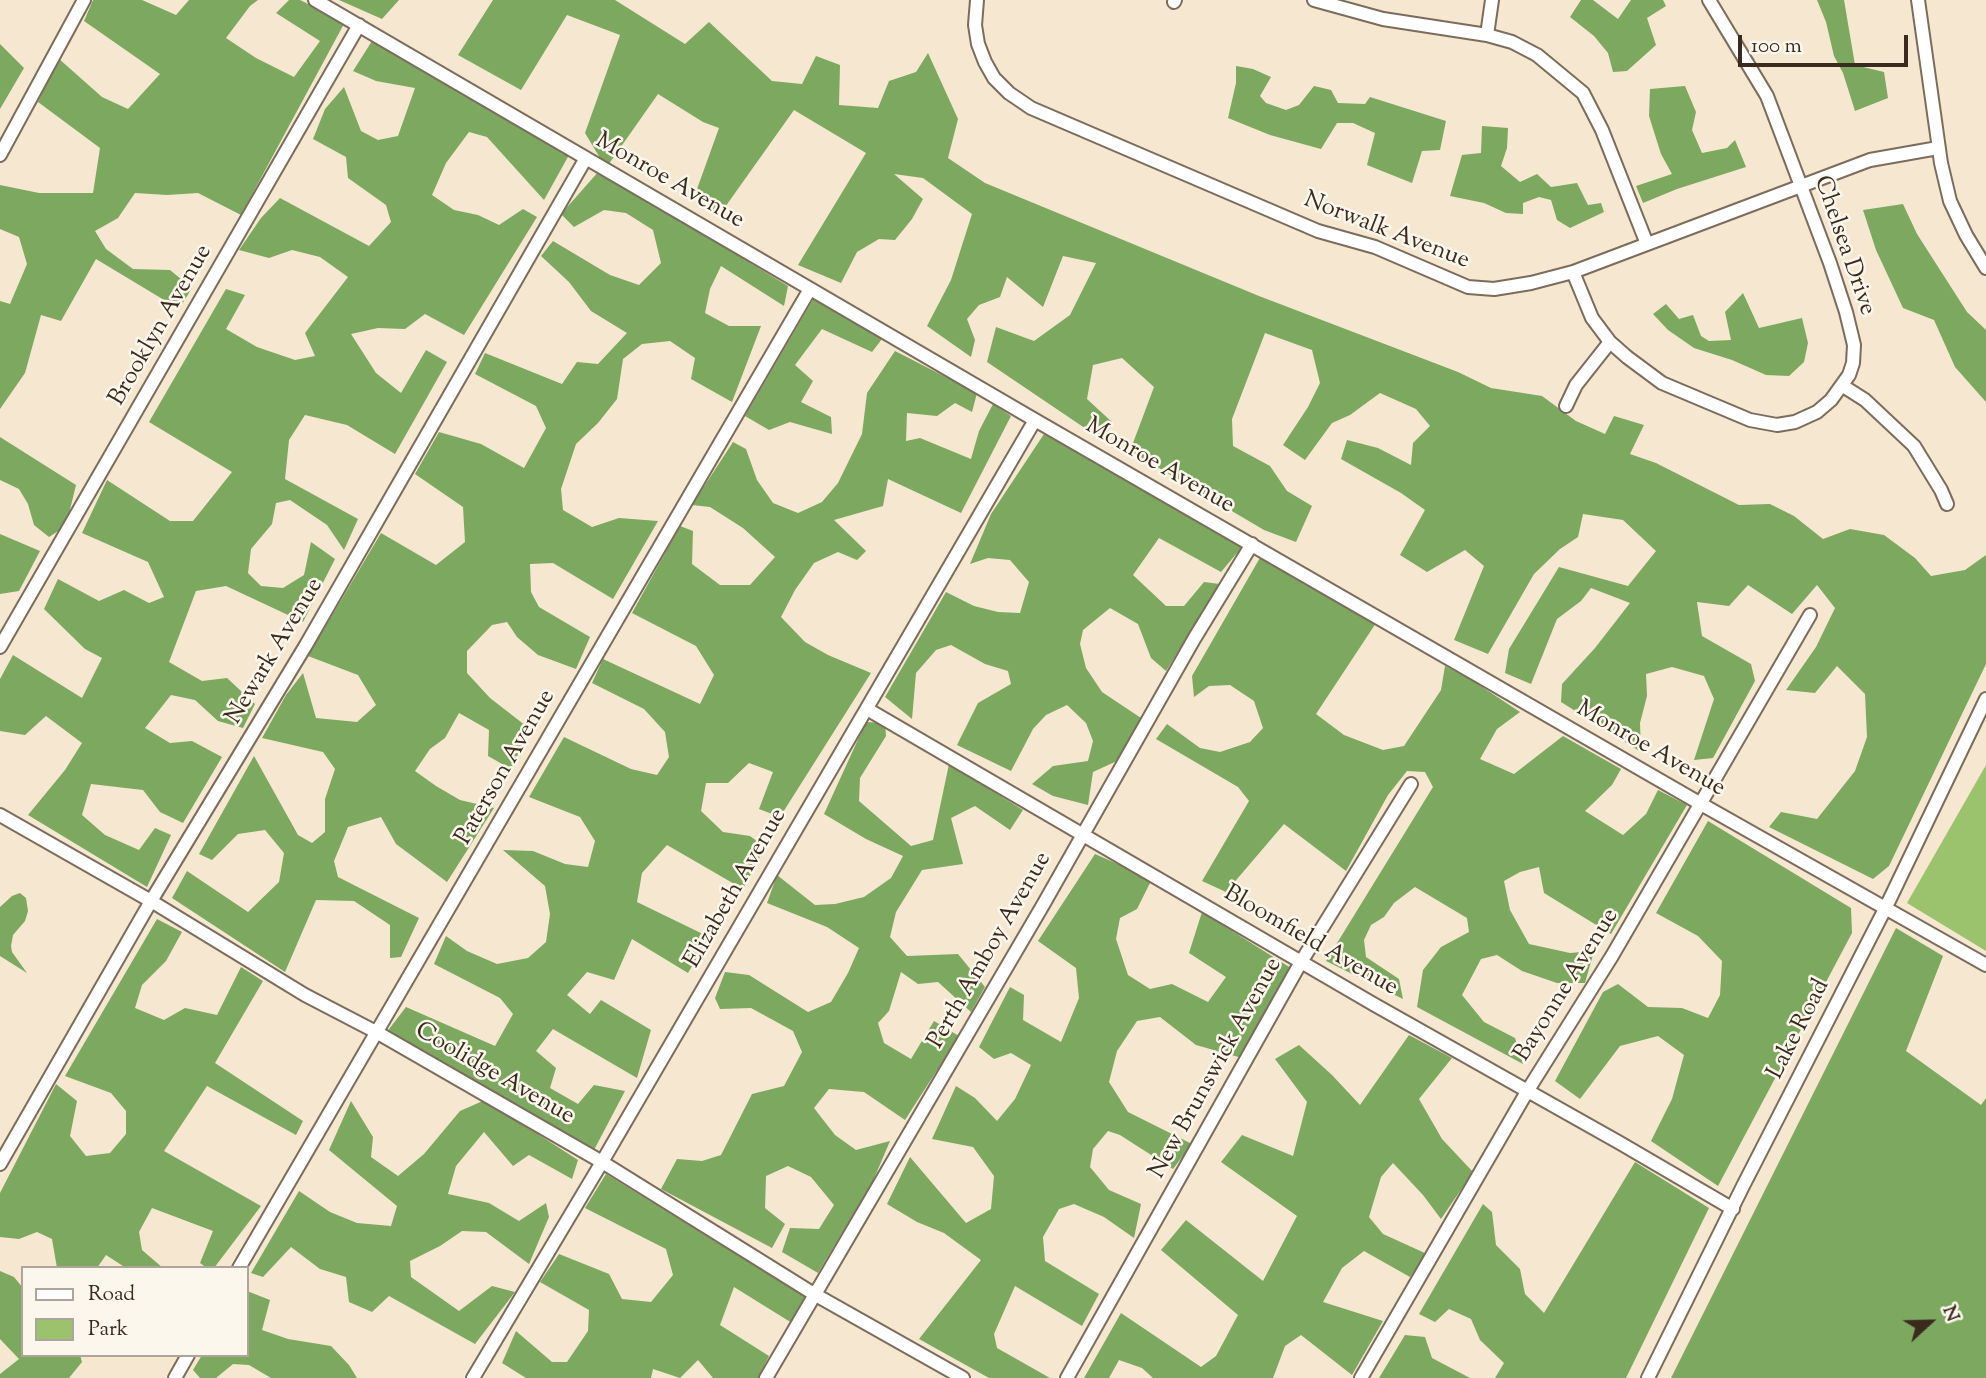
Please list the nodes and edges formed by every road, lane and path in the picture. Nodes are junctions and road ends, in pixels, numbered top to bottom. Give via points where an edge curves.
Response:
1 (84, 0) edge
2 (314, 0) edge
3 (977, 0) edge
4 (1314, 0) edge
5 (1492, 0) edge
6 (1709, 0) edge
7 (1918, 0) edge
8 (359, 25) junction
9 (1487, 35) junction
10 (1938, 148) junction
11 (0, 155) edge
12 (586, 158) junction
13 (1801, 186) junction
14 (1647, 244) junction
15 (1986, 268) edge
16 (1573, 272) junction
17 (810, 289) junction
18 (1610, 342) junction
19 (1843, 386) junction
20 (1566, 406) dead end
21 (1035, 420) junction
22 (1947, 504) dead end
23 (1252, 544) junction
24 (1810, 615) dead end
25 (0, 647) edge
26 (1986, 699) edge
27 (867, 709) junction
28 (1411, 784) dead end
29 (1701, 804) junction
30 (0, 815) edge
31 (1083, 834) junction
32 (151, 901) junction
33 (1886, 907) junction
34 (1301, 962) junction
35 (1986, 965) edge
36 (378, 1032) junction
37 (1528, 1090) junction
38 (602, 1162) junction
39 (0, 1164) edge
40 (1733, 1209) junction
41 (240, 1266) edge
42 (814, 1294) junction
43 (187, 1357) edge
44 (175, 1378) edge
45 (473, 1378) edge
46 (766, 1378) edge
47 (963, 1378) edge
48 (1067, 1378) edge
49 (1362, 1378) edge
50 (1648, 1378) edge

1 - 11 street
2 - 8 street, Monroe Avenue
3 - 16 street, Norwalk Avenue via 975,25 985,62 1009,93 1031,108 1318,231 1375,247 1468,287 1494,289
4 - 9 street via 1383,19
5 - 9 street
6 - 13 street, Chelsea Drive via 1767,96
7 - 10 street
8 - 12 street, Monroe Avenue
8 - 25 street, Brooklyn Avenue
9 - 14 street via 1537,55 1583,93
10 - 13 street, Norwalk Avenue via 1870,160
10 - 15 street via 1950,201
12 - 17 street, Monroe Avenue
12 - 32 street, Newark Avenue via 306,645
13 - 14 street, Norwalk Avenue
13 - 19 street, Chelsea Drive via 1854,345 1853,363
14 - 16 street, Norwalk Avenue
16 - 18 street, Chelsea Drive via 1592,318
17 - 21 street, Monroe Avenue
17 - 36 street, Paterson Avenue
18 - 19 street, Chelsea Drive via 1662,383 1750,420 1777,425 1795,422 1817,412
18 - 20 street
19 - 22 street via 1865,400 1914,446
21 - 23 street, Monroe Avenue
21 - 27 street, Elizabeth Avenue
23 - 29 street, Monroe Avenue
23 - 31 street, Perth Amboy Avenue
24 - 29 street, Bayonne Avenue
26 - 33 street, Lake Road
27 - 31 street, Bloomfield Avenue
27 - 38 street, Elizabeth Avenue
28 - 34 street, New Brunswick Avenue
29 - 33 street, Monroe Avenue
29 - 37 street, Bayonne Avenue
30 - 32 street, Coolidge Avenue
31 - 34 street, Bloomfield Avenue
31 - 42 street, Perth Amboy Avenue
32 - 36 street, Coolidge Avenue via 305,995
32 - 39 street, Newark Avenue
33 - 35 street, Monroe Avenue
33 - 40 street, Lake Road
34 - 37 street, Bloomfield Avenue
34 - 48 street, New Brunswick Avenue
36 - 38 street, Coolidge Avenue
36 - 41 street, Paterson Avenue
37 - 40 street, Bloomfield Avenue
37 - 49 street, Bayonne Avenue
38 - 42 street, Coolidge Avenue
38 - 45 street, Elizabeth Avenue
40 - 50 street, Lake Road
42 - 46 street, Perth Amboy Avenue
42 - 47 street, Coolidge Avenue
43 - 44 street

